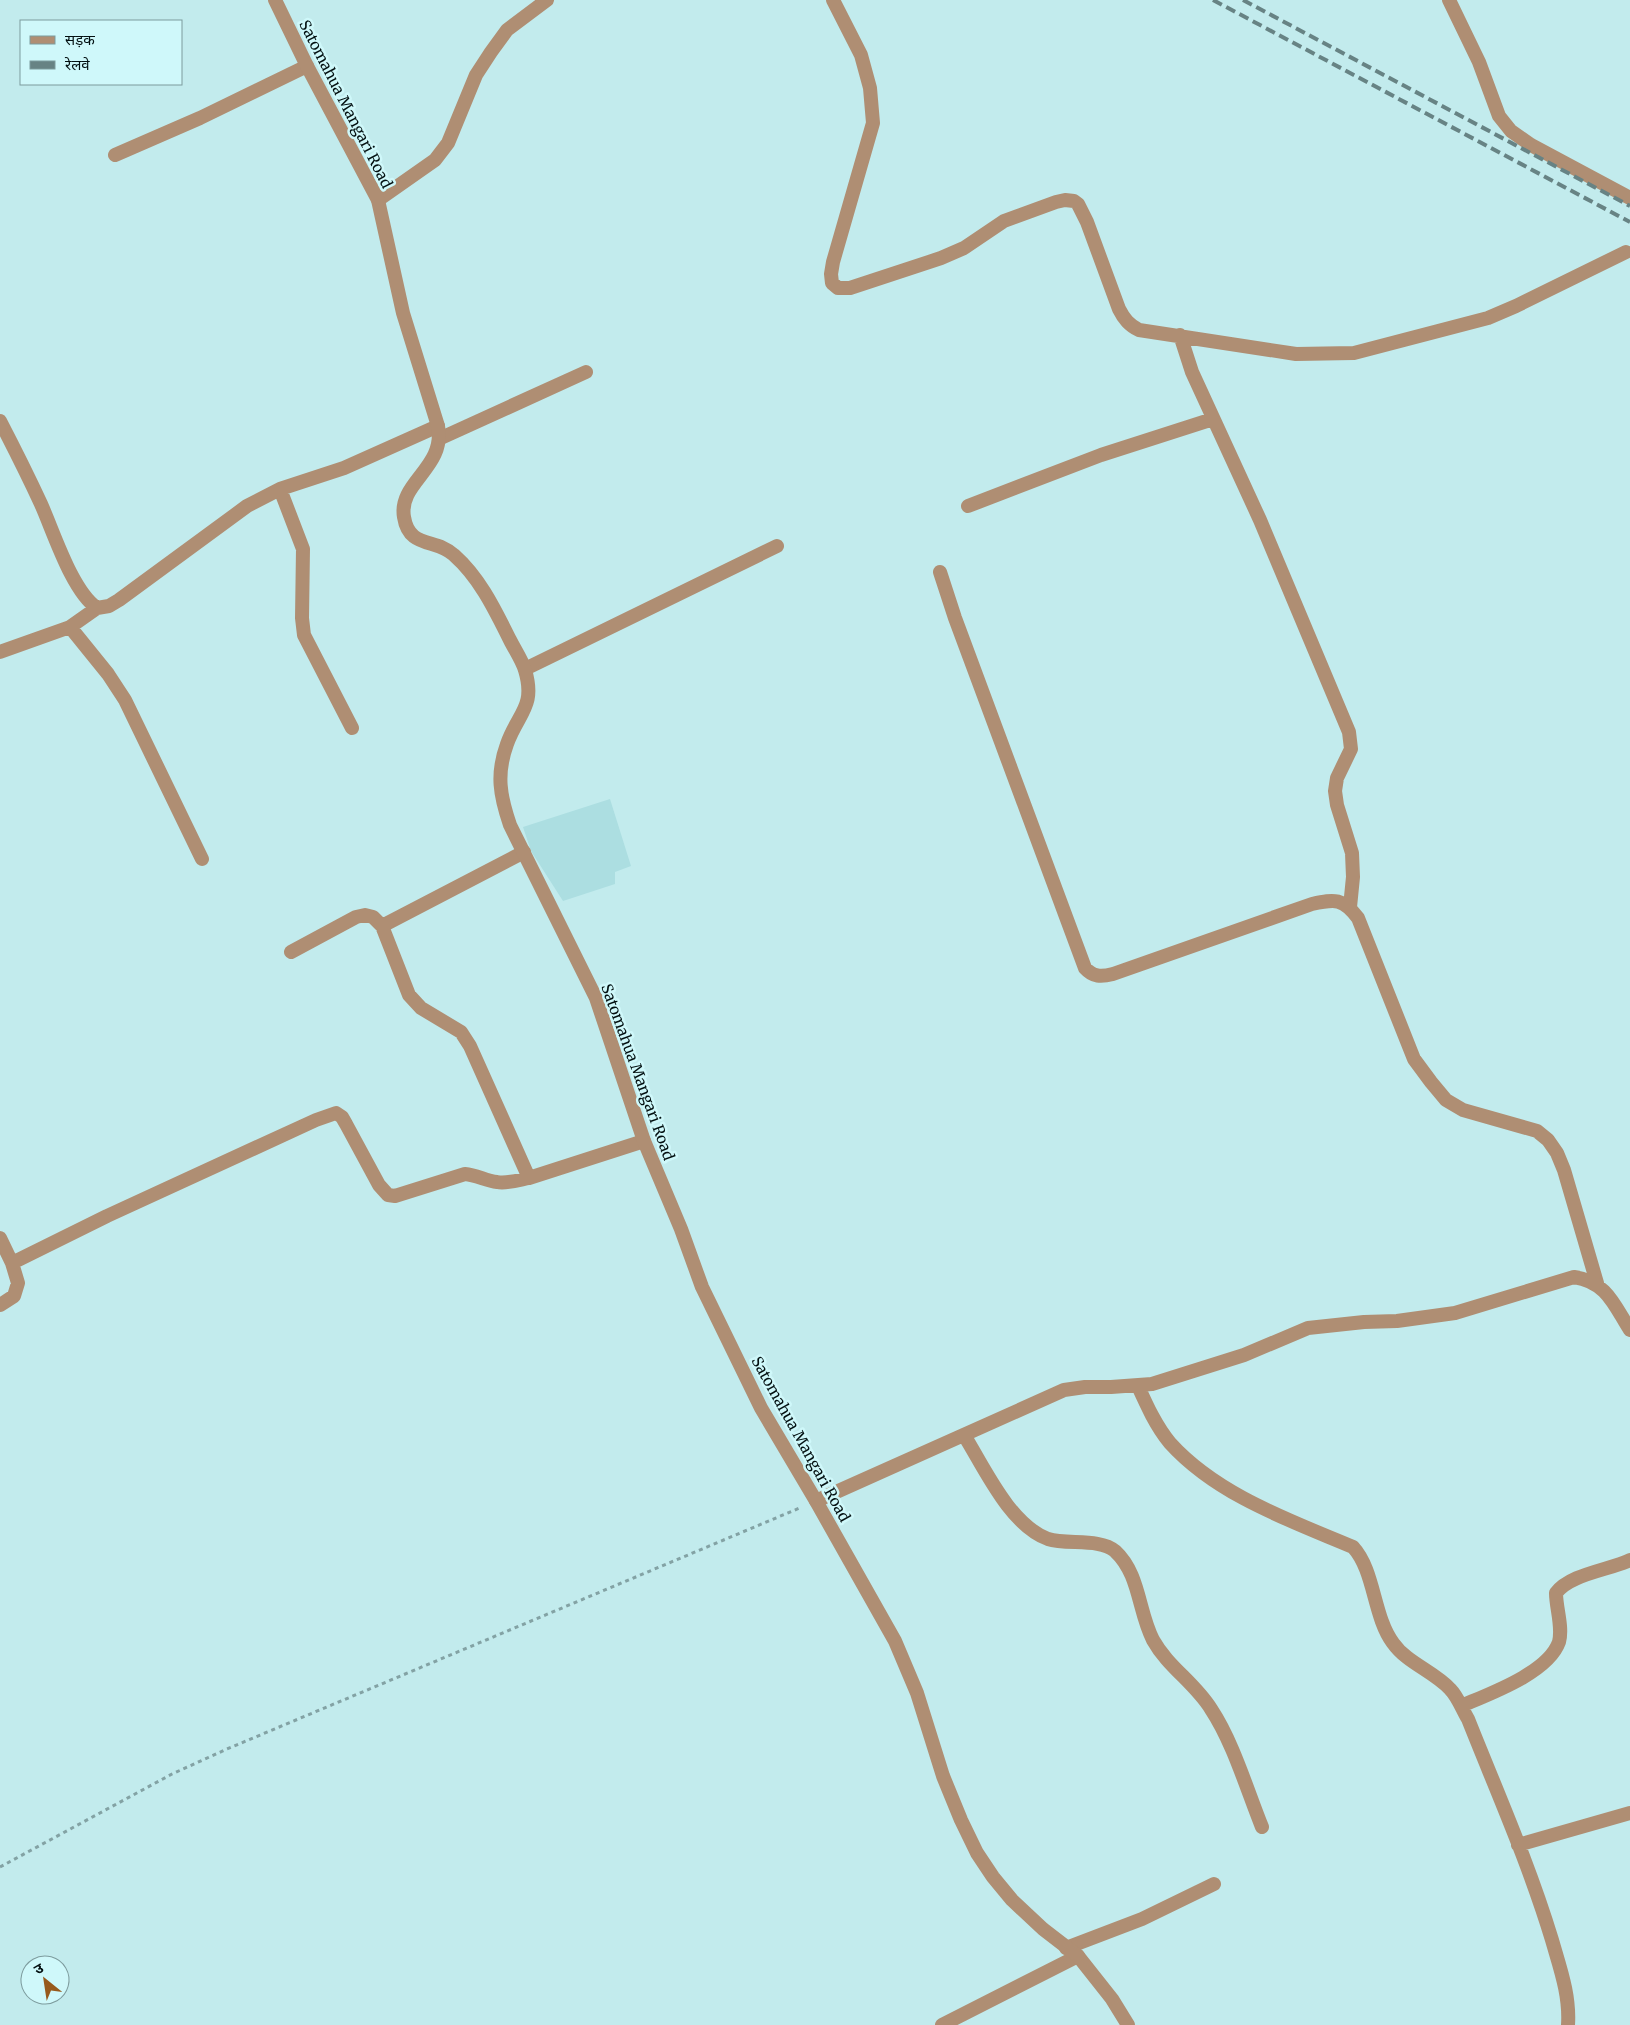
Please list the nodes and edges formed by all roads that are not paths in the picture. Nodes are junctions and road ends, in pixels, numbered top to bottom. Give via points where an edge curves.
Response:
1 (274, 0) edge
2 (547, 0) edge
3 (833, 0) edge
4 (1449, 0) edge
5 (307, 66) junction
6 (116, 155) dead end
7 (1630, 198) edge
8 (378, 200) junction
9 (1626, 252) dead end
10 (1180, 335) junction
11 (586, 372) dead end
12 (1213, 419) junction
13 (0, 421) edge
14 (440, 432) junction
15 (280, 489) junction
16 (968, 506) dead end
17 (777, 546) dead end
18 (940, 572) dead end
19 (98, 608) junction
20 (70, 627) junction
21 (0, 652) edge
22 (525, 669) junction
23 (352, 728) dead end
24 (524, 852) junction
25 (202, 859) dead end
26 (1350, 907) junction
27 (382, 926) junction
28 (291, 952) dead end
29 (644, 1140) junction
30 (529, 1178) junction
31 (0, 1238) edge
32 (12, 1262) junction
33 (1597, 1283) junction
34 (0, 1305) edge
35 (1630, 1330) edge
36 (1138, 1386) junction
37 (964, 1435) junction
38 (816, 1501) junction
39 (1630, 1560) edge
40 (1461, 1706) junction
41 (1630, 1813) edge
42 (1262, 1827) dead end
43 (1518, 1845) junction
44 (1214, 1884) dead end
45 (1066, 1948) junction
46 (1078, 1956) junction
47 (942, 2025) edge
48 (1128, 2025) edge
49 (1568, 2025) edge

1 - 5 street, Satomahua Mangari Road
2 - 8 street via 507,30 491,52 472,83 448,143 435,160
3 - 10 street via 861,55 870,88 873,123 833,262 832,284 838,288 850,288 941,258 964,248 1004,221 1056,202 1074,201 1087,222 1125,320 1139,330
4 - 7 street via 1479,62 1499,116 1511,131
5 - 6 street
5 - 8 street, Satomahua Mangari Road
8 - 14 street, Satomahua Mangari Road via 403,313
9 - 10 street via 1488,318 1354,353 1296,354
10 - 12 street
11 - 14 street
12 - 16 street via 1101,455
12 - 26 street via 1260,520 1349,732 1350,749 1335,791 1352,853
13 - 19 street via 78,587 88,602
14 - 15 street
14 - 22 street, Satomahua Mangari Road via 437,451 407,494 402,508 404,520 416,539 452,553 464,564 480,585
15 - 19 street via 225,521 119,600
15 - 23 street via 303,549 304,635
17 - 22 street
18 - 26 street via 1085,968 1090,973 1113,974 1312,904 1330,900
19 - 20 street
20 - 21 street
20 - 25 street via 125,700
22 - 24 street, Satomahua Mangari Road via 530,694 507,744 500,773 501,799
24 - 27 street
24 - 29 street, Satomahua Mangari Road via 596,998
26 - 33 street via 1366,932 1414,1059 1446,1100 1463,1110 1537,1131 1557,1153
27 - 28 street via 373,917 356,917
27 - 30 street via 409,994 420,1008 461,1032 470,1046
29 - 30 street
29 - 38 street, Satomahua Mangari Road via 702,1287 760,1408
30 - 32 street via 497,1182 465,1174 394,1196 388,1195 379,1185 342,1117 336,1113
31 - 32 street
32 - 34 street via 18,1283 14,1296
33 - 35 street
33 - 36 street via 1574,1277 1455,1313 1308,1328 1192,1373
36 - 37 street via 1064,1390
36 - 40 street via 1155,1422 1169,1442 1208,1477 1251,1502 1358,1552 1393,1643 1449,1688
37 - 38 street
37 - 42 street via 1011,1512 1026,1526 1049,1539 1112,1548 1122,1558 1134,1579 1152,1638 1164,1658 1212,1709
38 - 45 street, Satomahua Mangari Road via 894,1641 917,1693 943,1776 978,1853 1012,1900
39 - 40 street via 1561,1586 1556,1592 1559,1641 1554,1652 1540,1666
40 - 43 street
41 - 43 street
43 - 49 street via 1566,1985
44 - 45 street via 1142,1919
45 - 46 street, Satomahua Mangari Road
46 - 47 street
46 - 48 street, Satomahua Mangari Road

